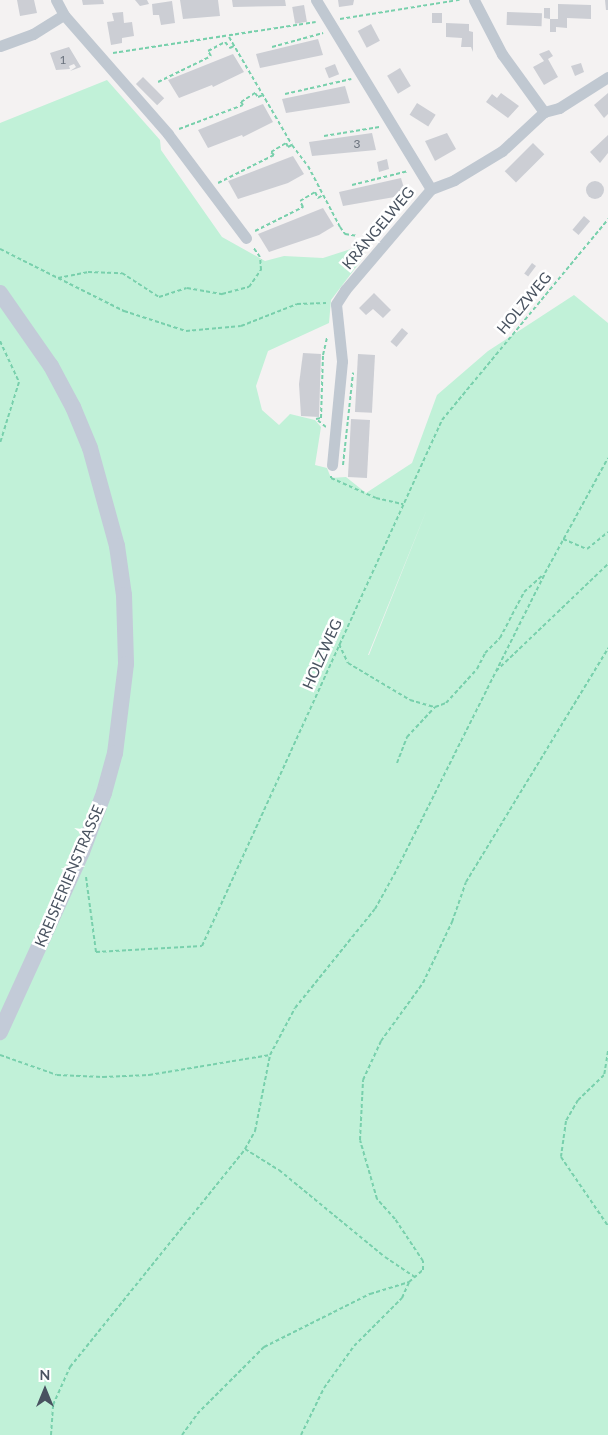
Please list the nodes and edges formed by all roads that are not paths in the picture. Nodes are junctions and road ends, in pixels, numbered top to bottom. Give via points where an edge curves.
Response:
1 (56, 0) edge
2 (316, 0) edge
3 (474, 0) edge
4 (64, 15) junction
5 (0, 46) edge
6 (608, 77) edge
7 (544, 112) junction
8 (431, 189) junction
9 (246, 238) road end
10 (0, 293) edge
11 (332, 464) road end
12 (0, 1032) edge

1 - 4 street
2 - 8 street via 334,24
3 - 7 street via 502,54
4 - 5 street via 33,34
4 - 9 street via 168,134
6 - 7 street, KRÄNGELWEG via 559,108
7 - 8 street, KRÄNGELWEG via 502,151 454,180
8 - 11 street, KRÄNGELWEG via 383,242 336,304 342,362
10 - 12 street, KREISFERIENSTRASSE via 24,324 73,407 104,492 117,546 126,626 122,710 111,769 82,852

